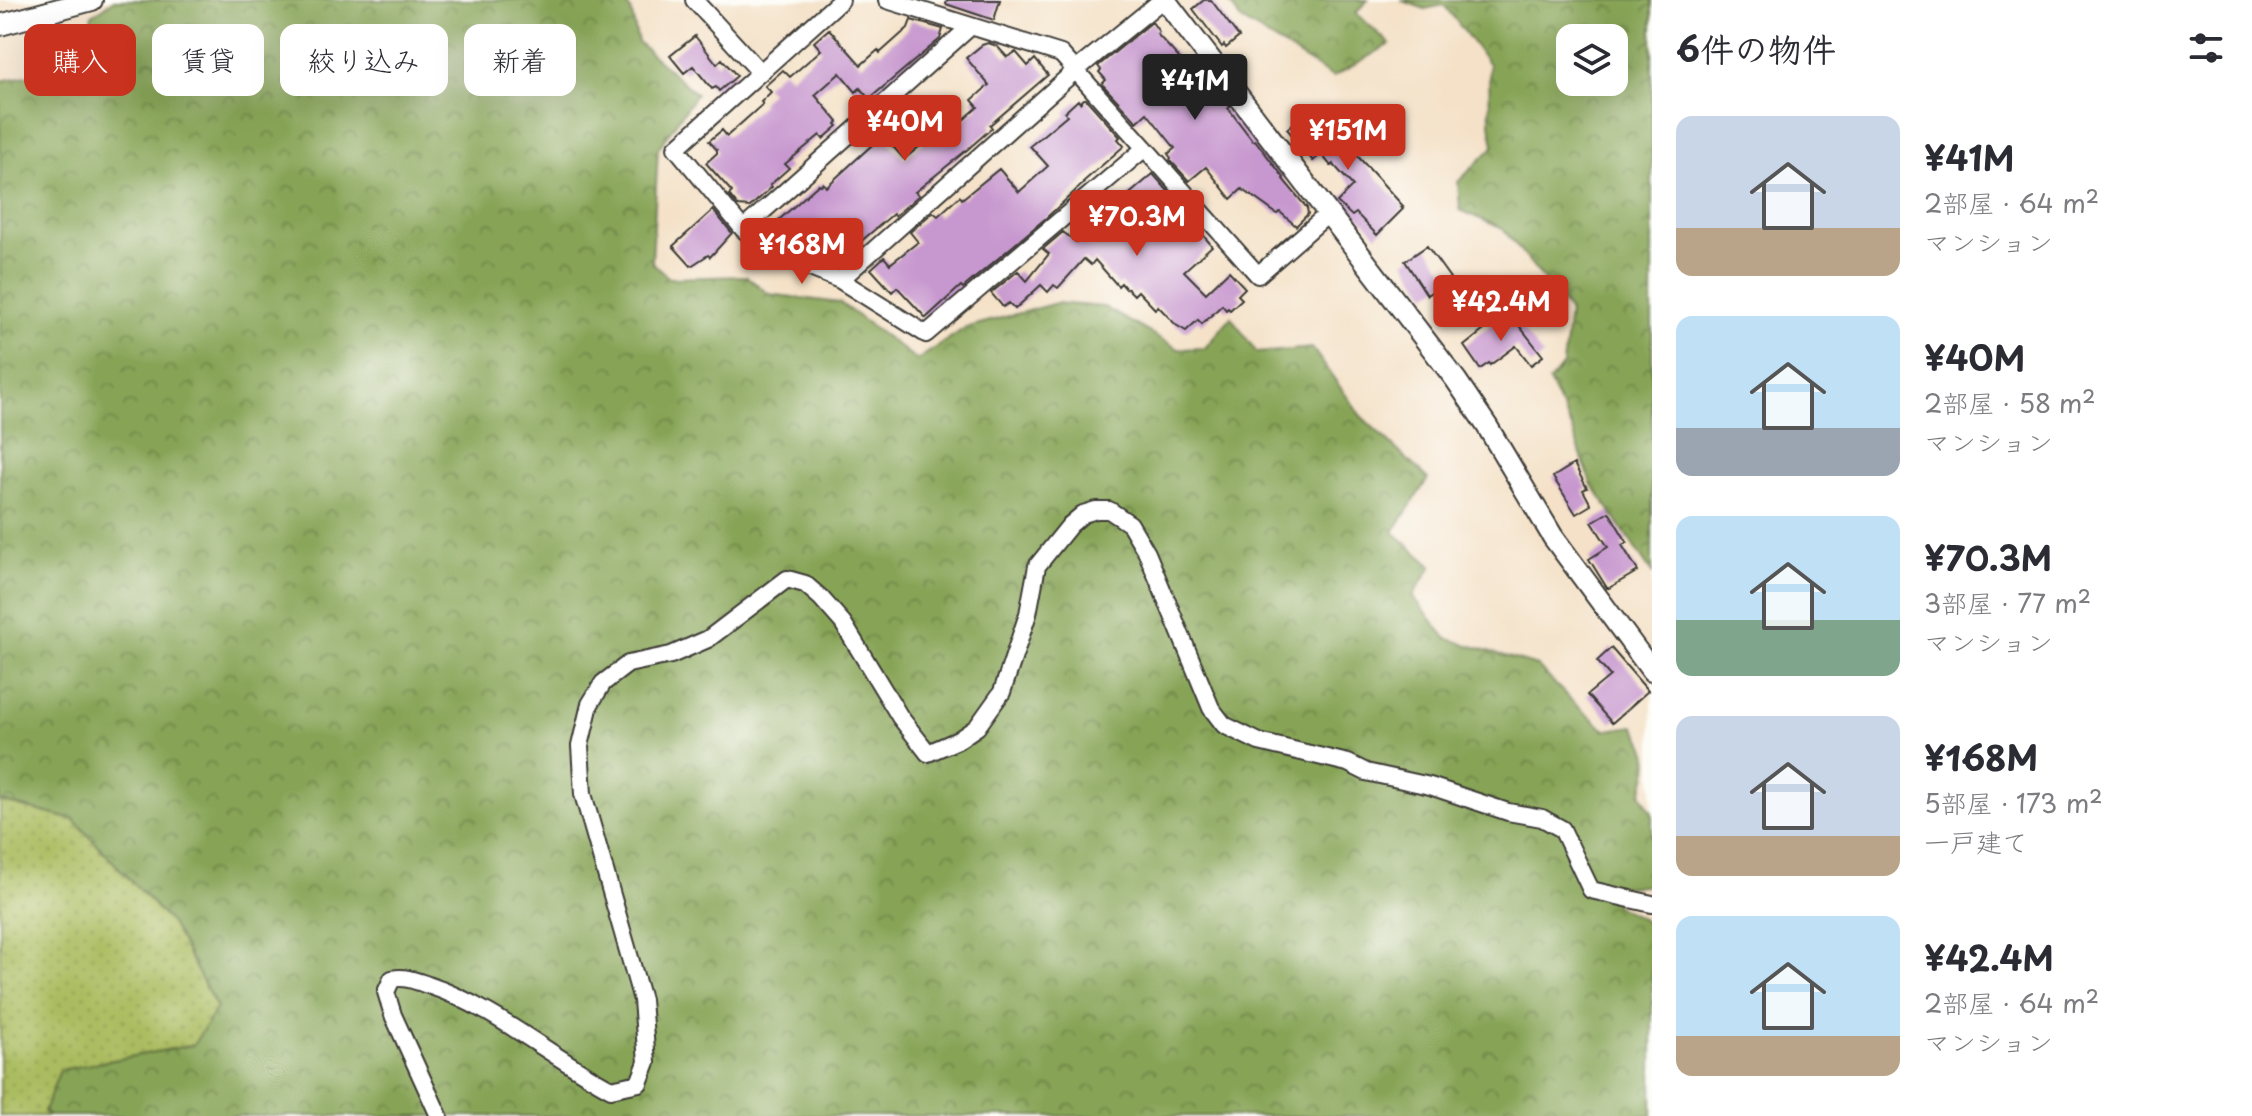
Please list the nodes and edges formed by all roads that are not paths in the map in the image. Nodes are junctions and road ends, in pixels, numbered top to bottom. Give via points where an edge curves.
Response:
1 (92, 0) edge
2 (694, 0) edge
3 (841, 0) edge
4 (887, 0) edge
5 (1163, 0) edge
6 (0, 25) edge
7 (970, 27) junction
8 (1076, 70) junction
9 (760, 72) junction
10 (1145, 148) junction
11 (1329, 213) junction
12 (743, 229) junction
13 (840, 280) junction
14 (1652, 671) edge
15 (1652, 904) edge
16 (439, 1116) edge

1 - 6 street
2 - 9 street
3 - 9 street
4 - 7 street
5 - 8 street
5 - 11 street
7 - 8 street via 1061,54
7 - 12 street
8 - 10 street
8 - 13 street
9 - 12 street via 676,148
10 - 11 street via 1258,275
10 - 13 street via 926,334
11 - 14 street via 1456,380 1553,537
12 - 13 street via 768,251
15 - 16 street via 1591,890 1562,829 1542,818 1259,742 1224,725 1211,708 1130,524 1109,510 1096,510 1070,525 1037,566 1028,614 1002,692 977,727 928,753 843,623 805,584 787,579 708,639 671,655 628,664 603,683 590,704 580,746 583,794 642,1000 647,1062 639,1083 611,1089 481,1008 403,977 392,979 386,992 393,1015

